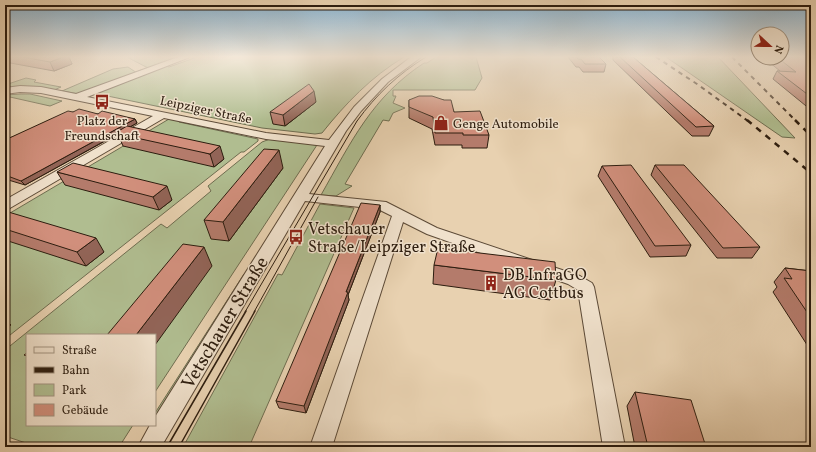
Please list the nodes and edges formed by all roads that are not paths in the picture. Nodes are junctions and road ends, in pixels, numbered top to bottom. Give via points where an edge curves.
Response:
1 (129, 78) edge
2 (389, 78) edge
3 (5, 91) edge
4 (78, 97) junction
5 (164, 114) junction
6 (332, 144) junction
7 (11, 196) edge
8 (300, 197) junction
9 (5, 205) edge
10 (399, 214) junction
11 (150, 447) edge
12 (321, 447) edge
13 (614, 447) edge

1 - 4 street
2 - 6 street, Vetschauer Straße via 355,111
3 - 4 street, Leipziger Straße via 41,90
4 - 5 street, Leipziger Straße
5 - 6 street, Leipziger Straße via 266,136
5 - 7 street
6 - 8 street, Vetschauer Straße
7 - 9 street
8 - 10 street via 381,205
8 - 11 street, Vetschauer Straße
10 - 12 street
10 - 13 street via 432,231 574,280 586,287

